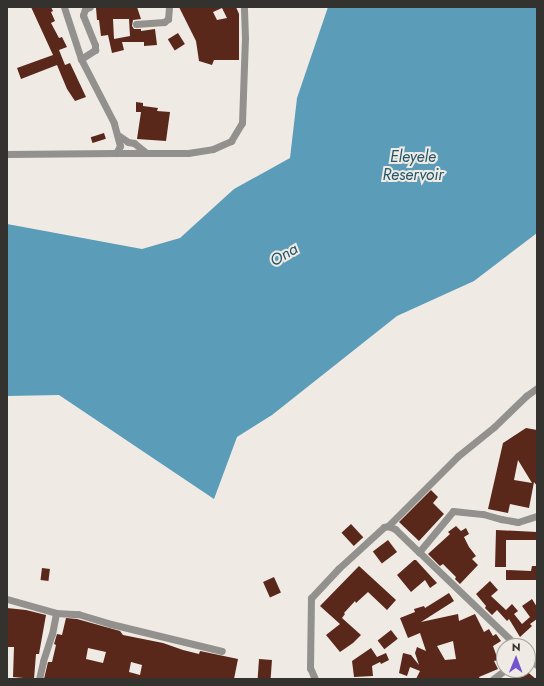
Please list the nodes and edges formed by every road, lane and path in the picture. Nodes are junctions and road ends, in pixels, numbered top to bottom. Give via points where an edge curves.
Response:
1 (64, 7) edge
2 (90, 7) edge
3 (169, 7) edge
4 (244, 7) edge
5 (136, 24) dead end
6 (81, 59) junction
7 (118, 135) junction
8 (145, 152) junction
9 (116, 153) junction
10 (7, 154) edge
11 (537, 388) edge
12 (537, 516) edge
13 (388, 526) junction
14 (419, 552) junction
15 (7, 599) edge
16 (56, 613) junction
17 (508, 638) edge
18 (222, 651) dead end
19 (39, 679) edge
20 (315, 679) edge

1 - 6 street
2 - 6 street via 83,15 95,44 94,50
3 - 5 street via 168,19 164,22
4 - 8 street via 242,123 231,142 213,149 188,153
6 - 7 street via 108,109
7 - 8 street
7 - 9 street via 120,146
8 - 9 street
9 - 10 street
11 - 13 street via 458,456
12 - 14 street via 518,522 483,514 453,511
13 - 14 street via 395,529
13 - 20 street via 344,564 311,598 310,668
14 - 17 street
15 - 16 street
16 - 18 street via 78,614
16 - 19 street

